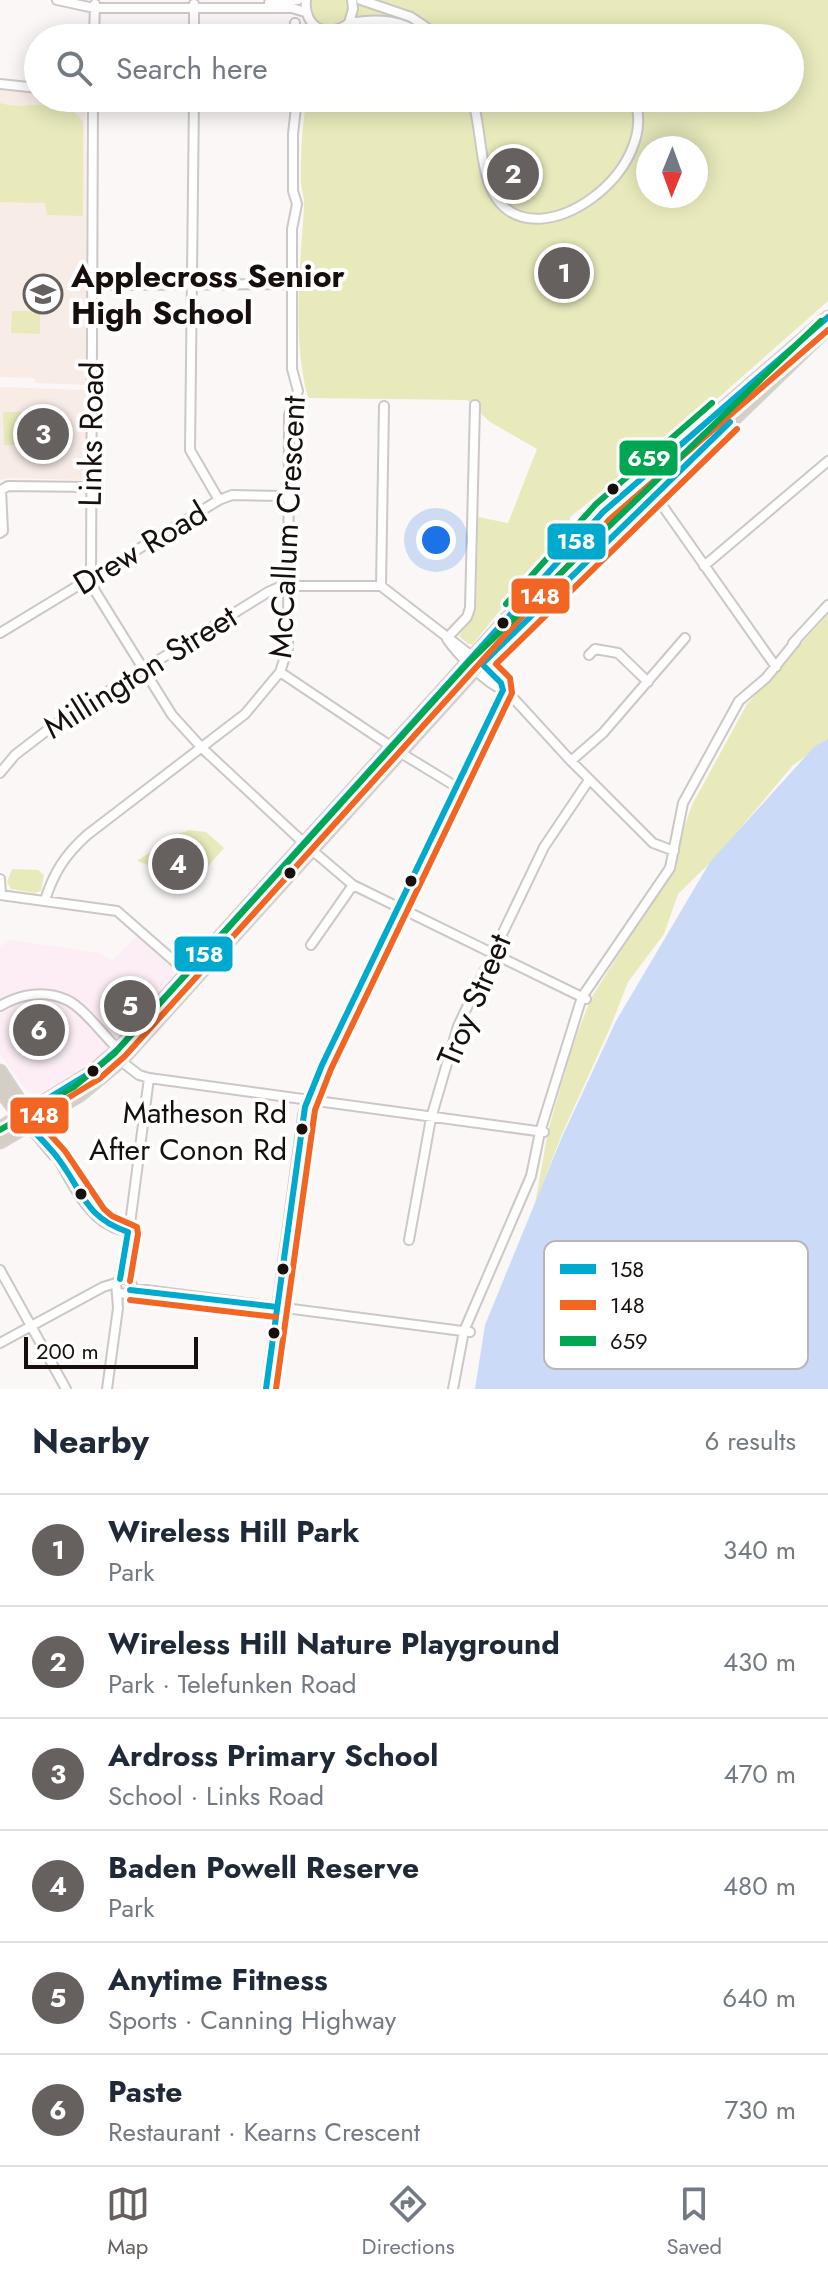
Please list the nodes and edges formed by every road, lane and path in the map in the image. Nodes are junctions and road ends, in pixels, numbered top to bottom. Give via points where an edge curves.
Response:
1 (57, 0) edge
2 (80, 0) edge
3 (298, 0) edge
4 (306, 0) edge
5 (352, 0) edge
6 (361, 0) edge
7 (194, 5) junction
8 (95, 6) junction
9 (305, 12) junction
10 (349, 23) joint
11 (94, 24) edge
12 (194, 24) edge
13 (311, 24) edge
14 (401, 24) edge
15 (421, 24) edge
16 (0, 84) edge
17 (24, 87) edge
18 (93, 112) edge
19 (194, 112) edge
20 (295, 112) edge
21 (475, 112) edge
22 (638, 112) edge
23 (292, 284) junction
24 (92, 285) junction
25 (192, 286) junction
26 (828, 317) edge
27 (828, 328) edge
28 (475, 405) dead end
29 (384, 406) dead end
30 (828, 461) edge
31 (638, 481) junction
32 (91, 487) junction
33 (1, 490) edge
34 (654, 495) junction
35 (219, 500) junction
36 (290, 500) junction
37 (0, 533) edge
38 (704, 566) junction
39 (91, 578) junction
40 (381, 586) junction
41 (289, 587) junction
42 (828, 605) edge
43 (0, 633) edge
44 (447, 638) junction
45 (685, 638) dead end
46 (589, 655) dead end
47 (475, 663) junction
48 (774, 665) junction
49 (143, 670) junction
50 (280, 672) junction
51 (648, 682) junction
52 (503, 690) junction
53 (202, 748) junction
54 (396, 750) junction
55 (571, 761) junction
56 (0, 773) edge
57 (589, 780) junction
58 (455, 786) junction
59 (309, 848) junction
60 (672, 848) junction
61 (0, 879) edge
62 (353, 885) junction
63 (1, 895) edge
64 (45, 900) junction
65 (399, 909) junction
66 (311, 945) dead end
67 (492, 953) junction
68 (192, 976) junction
69 (584, 998) junction
70 (0, 1006) edge
71 (119, 1055) junction
72 (0, 1071) edge
73 (149, 1078) junction
74 (0, 1090) edge
75 (12, 1099) junction
76 (308, 1099) junction
77 (42, 1103) junction
78 (432, 1115) junction
79 (27, 1119) junction
80 (0, 1125) edge
81 (542, 1132) junction
82 (0, 1142) edge
83 (129, 1228) junction
84 (409, 1240) dead end
85 (0, 1270) edge
86 (123, 1286) junction
87 (277, 1307) junction
88 (31, 1327) junction
89 (467, 1332) junction
90 (0, 1343) edge
91 (66, 1389) edge
92 (107, 1389) edge
93 (266, 1389) edge
94 (453, 1389) edge

1 - 8 street
2 - 8 street
3 - 7 street
4 - 9 street
5 - 10 street
6 - 15 street
7 - 8 street
7 - 9 street
7 - 12 street
8 - 11 street
9 - 13 street
10 - 14 street
16 - 17 street
18 - 24 street, Links Road
19 - 25 street
20 - 23 street, McCallum Crescent
21 - 22 street via 496,199 515,214 535,217 575,209 613,182 637,131
23 - 25 street
23 - 36 street, McCallum Crescent via 292,369 298,391 289,415
24 - 25 street
24 - 32 street, Links Road
25 - 35 street via 190,450
26 - 31 highway
27 - 34 highway
28 - 44 street via 470,608
29 - 40 street
30 - 38 street
31 - 34 street
31 - 47 highway via 596,519
32 - 33 street
32 - 39 street, Links Road
33 - 37 street
34 - 38 street
34 - 47 highway
35 - 36 street, Drew Road via 232,495
35 - 39 street, Drew Road
36 - 41 street, McCallum Crescent
38 - 48 street
39 - 43 street, Drew Road
39 - 49 street
40 - 41 street
40 - 44 street
41 - 49 street, Millington Street via 268,592
41 - 50 street, McCallum Crescent via 288,648
42 - 48 street
44 - 47 street
45 - 51 street
46 - 51 street via 595,649 618,653
47 - 52 street
47 - 54 highway
48 - 60 street via 732,713 683,803
49 - 53 street via 172,715
49 - 56 street, Millington Street via 54,725
50 - 53 street, McCallum Crescent via 245,714
50 - 54 street
51 - 55 street
52 - 55 street
52 - 58 street
53 - 59 street
53 - 64 street, McCallum Crescent via 69,852 54,872
54 - 58 street
54 - 59 highway
55 - 57 street
57 - 60 street via 648,838
57 - 67 street, Troy Street via 544,847
58 - 65 street
59 - 62 street
59 - 68 highway
60 - 69 street via 670,868
61 - 63 street
62 - 65 street
62 - 66 street
63 - 64 street
64 - 68 street via 122,914
65 - 67 street
65 - 76 street
67 - 69 street
67 - 78 street, Troy Street via 451,1042
68 - 71 highway
69 - 81 street
70 - 71 street via 33,994 69,1000
71 - 73 street
71 - 77 highway
71 - 79 highway via 87,1089
72 - 75 highway
73 - 76 street
73 - 83 street
74 - 75 highway
75 - 77 highway
75 - 79 highway
75 - 80 highway
76 - 78 street
76 - 87 street
77 - 79 highway
78 - 81 street
78 - 84 street, Troy Street
79 - 80 highway
79 - 82 highway
79 - 83 street via 88,1207 107,1225
81 - 89 street via 531,1176
83 - 86 street
85 - 88 street
86 - 87 street
86 - 88 street via 98,1291
86 - 92 street
87 - 89 street
87 - 93 street
88 - 90 street
88 - 91 street
89 - 94 street

